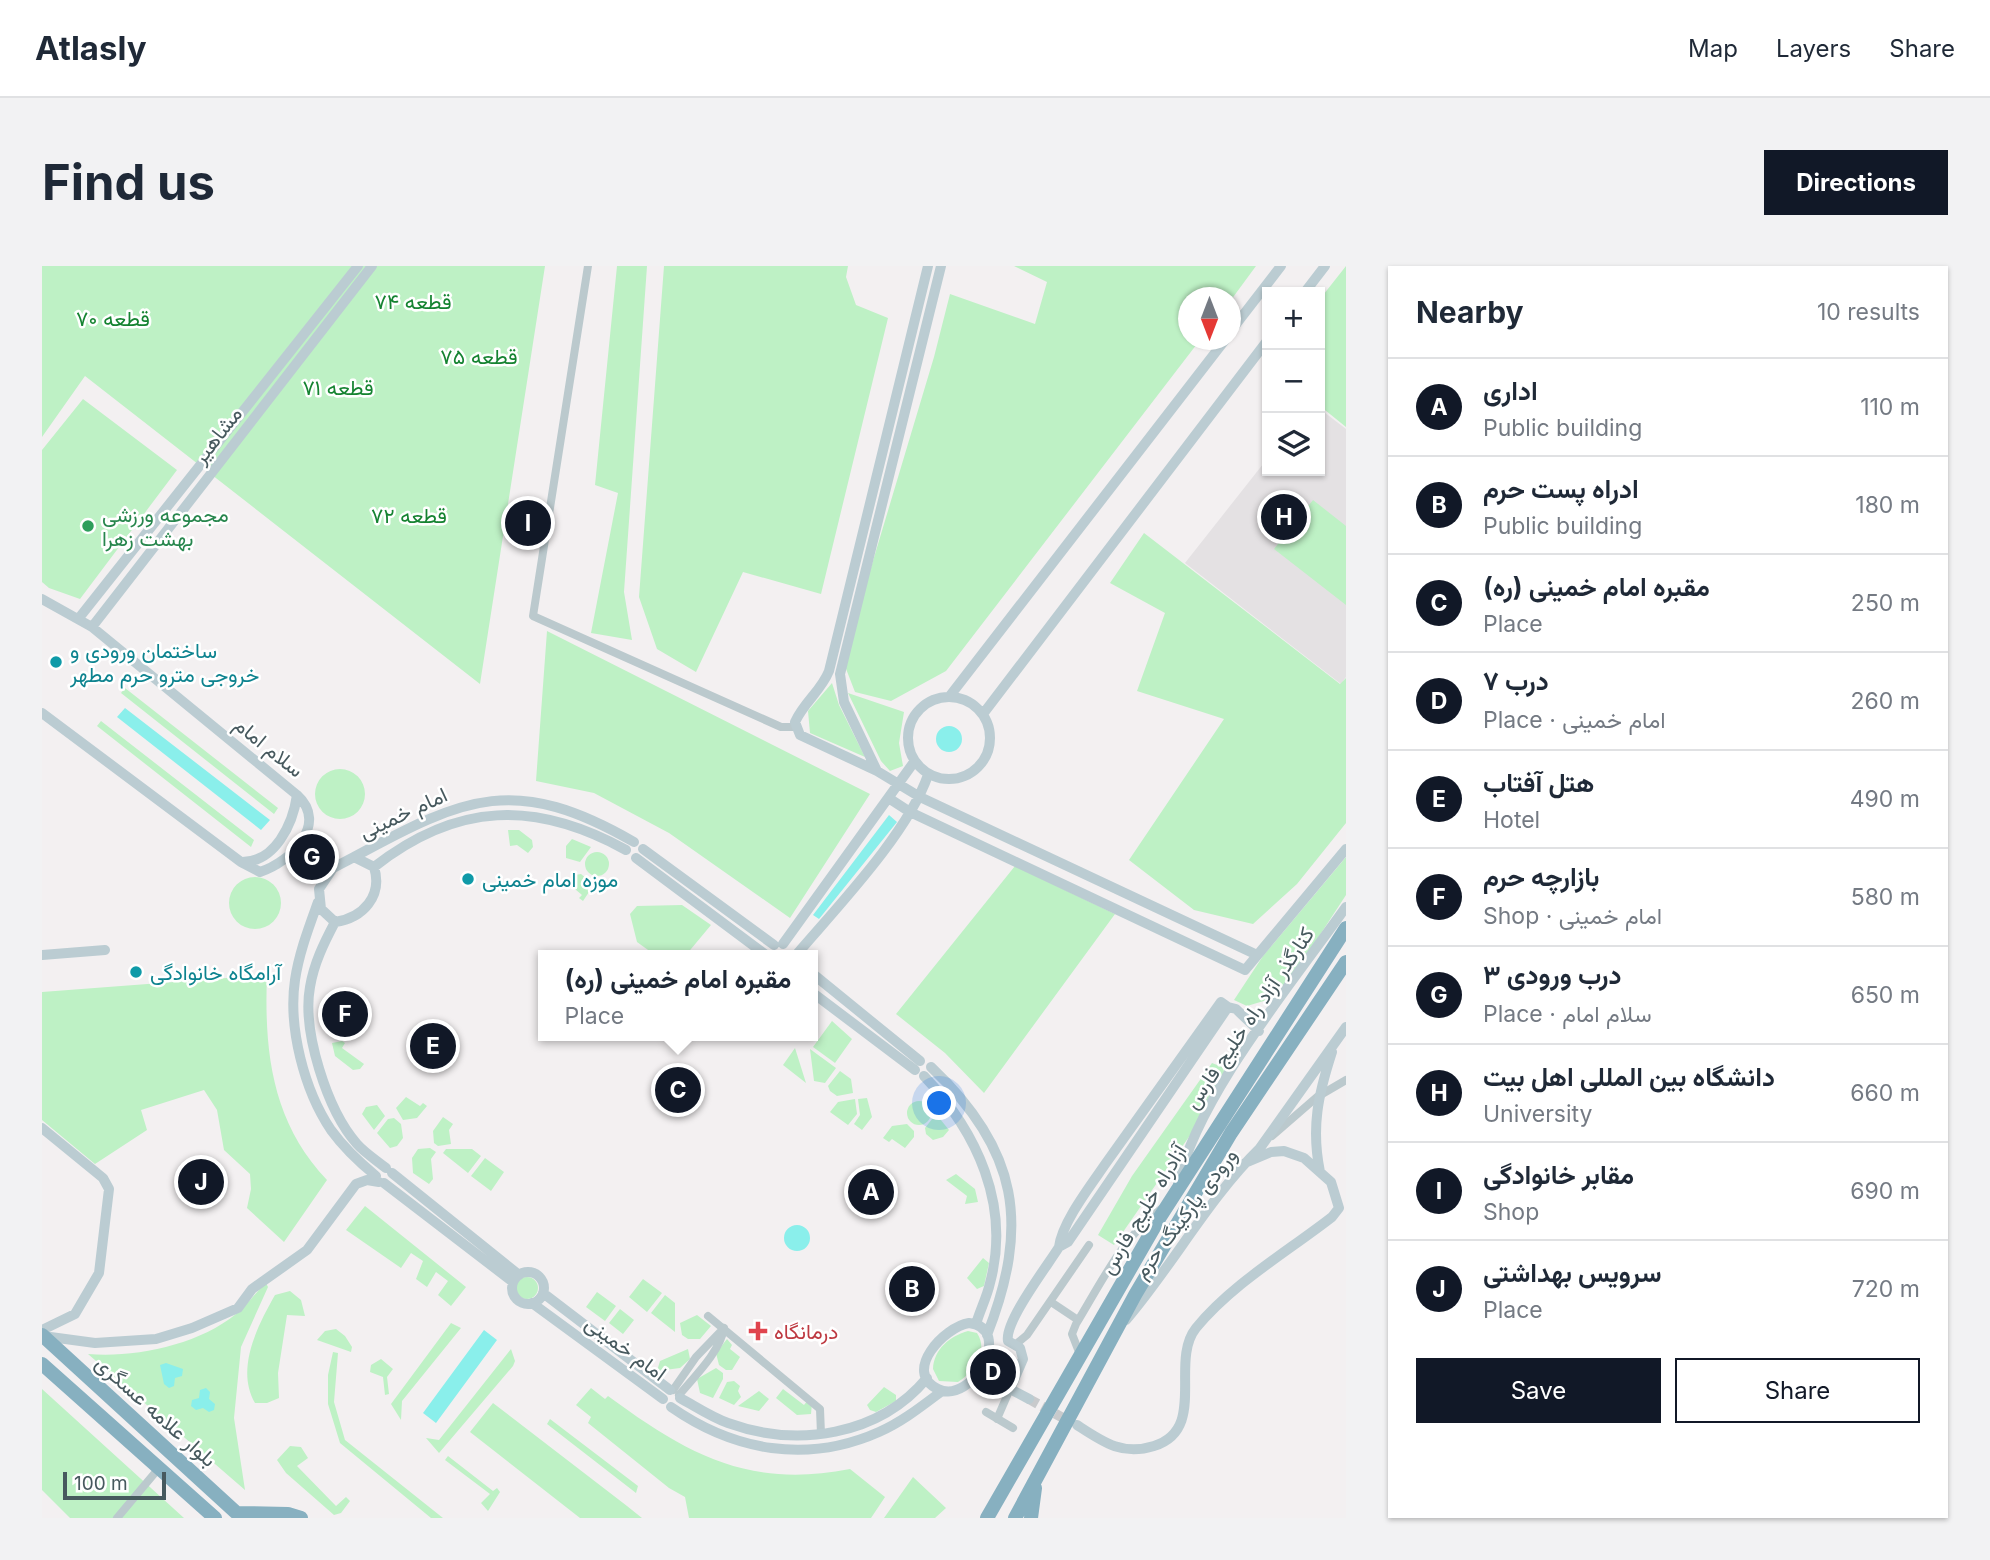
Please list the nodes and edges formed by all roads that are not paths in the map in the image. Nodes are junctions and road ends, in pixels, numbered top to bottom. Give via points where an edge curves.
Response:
1 (358, 266) edge
2 (372, 266) edge
3 (588, 266) edge
4 (928, 266) edge
5 (941, 266) edge
6 (1281, 266) edge
7 (1325, 266) edge
8 (1309, 287) edge
9 (1241, 318) edge
10 (1262, 348) edge
11 (1217, 350) edge
12 (149, 527) junction
13 (162, 537) junction
14 (42, 599) edge
15 (79, 618) junction
16 (92, 627) junction
17 (949, 697) junction
18 (42, 713) edge
19 (983, 714) junction
20 (796, 727) junction
21 (914, 762) junction
22 (877, 771) junction
23 (928, 775) junction
24 (900, 785) junction
25 (297, 795) junction
26 (920, 797) junction
27 (890, 799) junction
28 (910, 813) junction
29 (1346, 849) edge
30 (635, 850) junction
31 (354, 857) junction
32 (242, 862) junction
33 (374, 867) junction
34 (1105, 883) junction
35 (1098, 900) junction
36 (318, 902) junction
37 (1346, 907) edge
38 (335, 922) junction
39 (1346, 928) edge
40 (778, 944) junction
41 (105, 950) dead end
42 (760, 950) edge
43 (771, 950) edge
44 (793, 950) edge
45 (801, 950) edge
46 (1255, 954) junction
47 (42, 955) edge
48 (1346, 962) edge
49 (818, 978) edge
50 (818, 996) edge
51 (1346, 1027) edge
52 (1259, 1031) junction
53 (1335, 1043) junction
54 (922, 1069) junction
55 (1346, 1080) edge
56 (1317, 1097) junction
57 (42, 1128) edge
58 (1260, 1148) junction
59 (1245, 1163) junction
60 (389, 1170) junction
61 (1320, 1172) junction
62 (380, 1180) junction
63 (1172, 1197) junction
64 (1089, 1245) dead end
65 (516, 1278) junction
66 (542, 1293) junction
67 (1051, 1302) junction
68 (532, 1303) junction
69 (708, 1317) dead end
70 (1078, 1320) junction
71 (976, 1324) junction
72 (724, 1328) junction
73 (1115, 1333) junction
74 (42, 1334) edge
75 (987, 1335) junction
76 (1015, 1345) junction
77 (1082, 1357) junction
78 (42, 1364) edge
79 (979, 1373) junction
80 (927, 1378) junction
81 (1010, 1389) junction
82 (942, 1391) junction
83 (672, 1396) junction
84 (1029, 1399) tunnel mouth
85 (986, 1412) dead end
86 (997, 1419) junction
87 (1077, 1425) tunnel mouth
88 (1013, 1427) dead end
89 (821, 1434) junction
90 (159, 1468) junction
91 (1037, 1476) junction
92 (994, 1500) junction
93 (239, 1515) edge
94 (117, 1518) edge
95 (215, 1518) edge
96 (301, 1518) edge
97 (978, 1518) edge
98 (986, 1518) edge
99 (1015, 1518) edge
100 (1031, 1518) edge

1 - 12 street, مشاهیر
2 - 13 street, مشاهیر
3 - 20 street via 533,616 781,727
4 - 20 street via 829,671 823,686 800,711
5 - 22 street via 840,674 844,702
6 - 9 street
7 - 8 street
10 - 19 street
11 - 17 street
12 - 13 street
12 - 15 street, مشاهیر
13 - 16 street, مشاهیر
14 - 15 street, سلام امام
15 - 16 street, سلام امام
16 - 25 street, سلام امام
17 - 19 street via 968,702
17 - 21 street via 936,699 915,714 907,738
18 - 32 street
19 - 23 street via 990,738 984,761 965,777
20 - 22 street via 809,741
21 - 23 street
21 - 24 street
22 - 24 street
23 - 26 street
24 - 26 street
24 - 27 street
25 - 32 street, سلام امام via 294,816 276,844 253,862
25 - 32 street via 308,805 311,818 295,849 260,872
26 - 28 street
26 - 34 street
27 - 28 street
27 - 40 street
28 - 35 street
28 - 45 street
29 - 46 street
30 - 31 street, امام خمینی via 571,809 509,799 449,810
30 - 33 street, امام خمینی via 568,822 495,814 445,825 409,842
30 - 40 street, امام خمینی
30 - 42 street, امام خمینی
31 - 33 street
31 - 36 street via 329,872 319,889
33 - 38 street via 378,879 373,899 358,915
34 - 35 street
34 - 46 street
35 - 46 street via 1245,970
36 - 38 street
36 - 62 street via 295,979 297,1037 311,1086 330,1127
37 - 52 street, کنارگذر آزاد راه خلیج فارس
38 - 60 street via 315,962 309,990 313,1038 339,1116 358,1144
39 - 63 highway, آزادراه خلیج فارس
40 - 43 street
40 - 44 street, امام خمینی
41 - 47 street
48 - 73 highway, آزادراه خلیج فارس via 1231,1133
49 - 54 street
50 - 54 street
51 - 53 street
52 - 63 street, کنارگذر آزاد راه خلیج فارس via 1184,1154
52 - 76 street via 1228,1007 1068,1242 1059,1247 1007,1334
53 - 56 street
53 - 58 street
54 - 71 street via 968,1130 993,1197 994,1261
54 - 75 street via 954,1089 977,1119 994,1148 1008,1190 1011,1261
55 - 56 street
56 - 58 street
56 - 61 street via 1314,1130
57 - 74 street via 103,1178 109,1189 99,1273 75,1314
58 - 59 street, ورودی پارکینگ حرم
59 - 61 street via 1284,1151 1304,1158
59 - 73 street, ورودی پارکینگ حرم via 1150,1293
60 - 62 street via 379,1170
60 - 65 street
61 - 87 street via 1331,1181 1339,1208 1195,1329 1187,1349 1185,1406 1172,1436 1158,1445 1121,1451
62 - 65 street
62 - 74 street via 356,1184 306,1250 252,1289 238,1308 156,1339 95,1343
63 - 70 street via 1146,1219 1126,1245
63 - 77 highway, آزادراه خلیج فارس
64 - 67 street
65 - 66 street via 528,1272 537,1275 543,1283
65 - 68 street via 512,1292 517,1300
66 - 68 street
66 - 83 street, امام خمینی
67 - 70 street
67 - 76 street
68 - 83 street, امام خمینی
69 - 72 street
70 - 77 street via 1072,1334
71 - 75 street
71 - 80 street via 952,1328 935,1342 926,1363
72 - 83 street via 717,1345
72 - 89 street via 820,1409
73 - 91 highway, آزادراه خلیج فارس
74 - 93 highway, بلوار علامه عسگری
75 - 79 street via 987,1357
76 - 81 street via 1023,1359
77 - 92 highway, آزادراه خلیج فارس
78 - 90 highway, بلوار علامه عسگری
79 - 81 street
79 - 82 street via 959,1388
80 - 82 street
80 - 89 street, امام خمینی via 901,1405 878,1419
81 - 84 street
81 - 86 street
82 - 83 street, امام خمینی via 880,1432 840,1445 801,1450 736,1442 693,1422
83 - 89 street, امام خمینی via 754,1431
85 - 86 street
86 - 88 street
90 - 94 street
90 - 95 highway, بلوار علامه عسگری
91 - 99 highway, آزادراه خلیج فارس
91 - 100 highway
92 - 97 highway
92 - 98 highway, آزادراه خلیج فارس
93 - 96 highway

